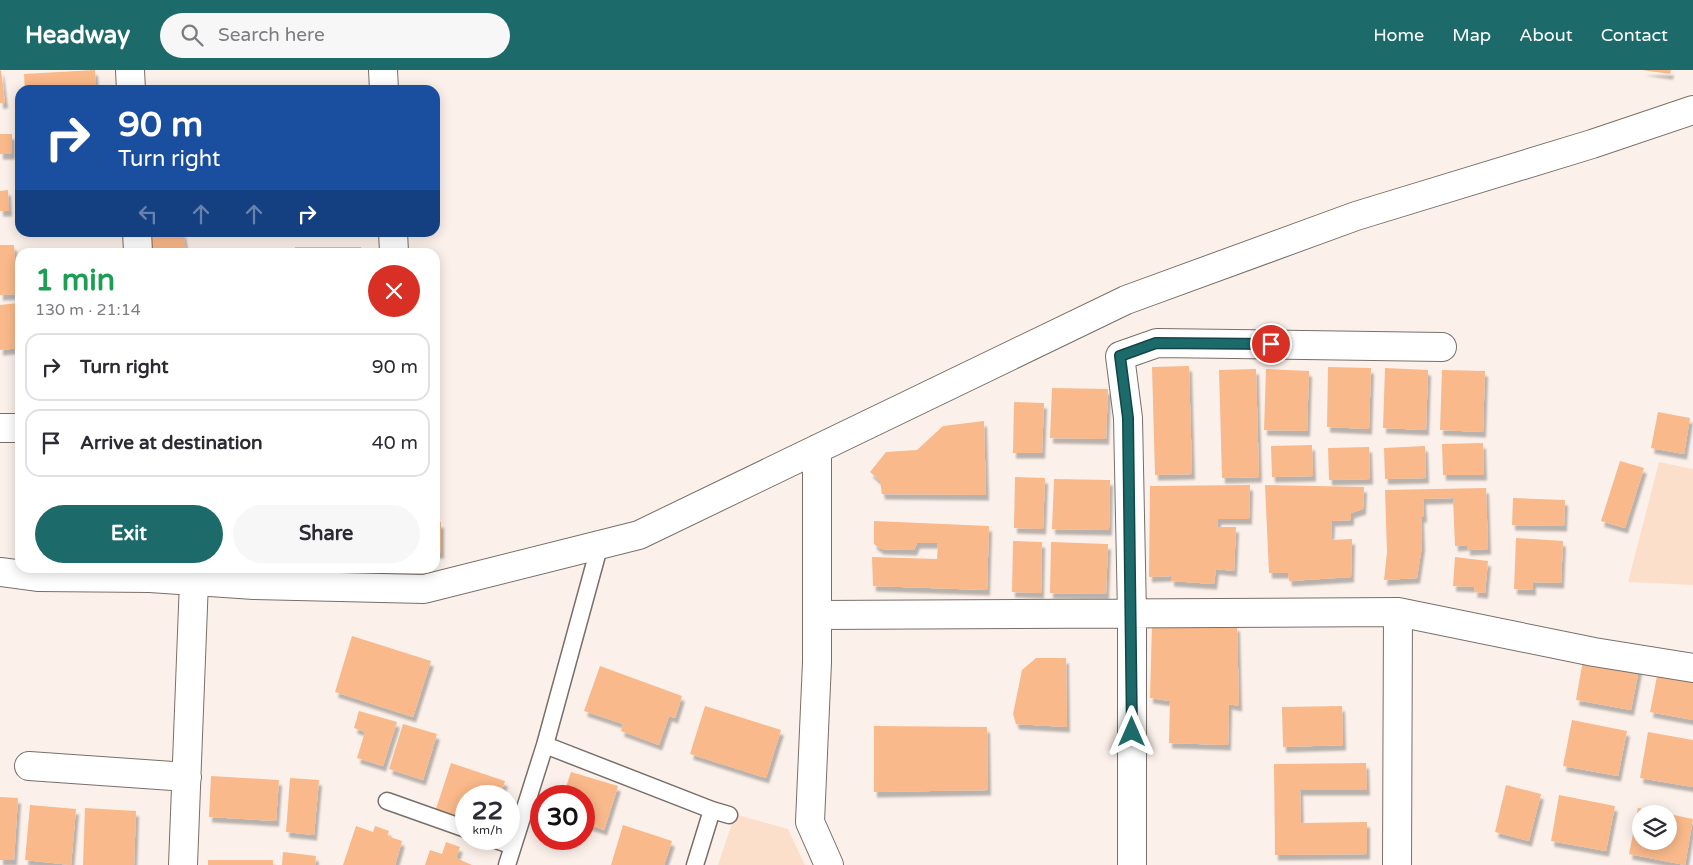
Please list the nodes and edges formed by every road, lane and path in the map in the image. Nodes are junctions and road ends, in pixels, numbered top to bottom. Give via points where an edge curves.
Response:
1 (130, 70) edge
2 (383, 70) edge
3 (131, 85) edge
4 (384, 85) edge
5 (1693, 110) edge
6 (1442, 347) dead end
7 (0, 428) edge
8 (15, 428) edge
9 (817, 449) junction
10 (600, 544) junction
11 (0, 572) edge
12 (150, 573) edge
13 (194, 581) junction
14 (1398, 612) junction
15 (1132, 614) junction
16 (818, 615) junction
17 (1693, 668) edge
18 (545, 746) junction
19 (28, 766) dead end
20 (187, 777) junction
21 (387, 801) dead end
22 (712, 810) junction
23 (729, 815) dead end
24 (520, 824) edge
25 (455, 825) edge
26 (512, 850) edge
27 (183, 865) edge
28 (507, 865) edge
29 (695, 865) edge
30 (829, 865) edge
31 (1132, 865) edge
32 (1397, 865) edge

1 - 3 street
2 - 4 street
5 - 9 street via 1356,216 1126,300
6 - 15 street via 1156,343 1120,356 1128,418
7 - 8 street
9 - 10 street via 638,535
9 - 16 street
10 - 13 street via 424,589
10 - 18 lane
11 - 12 street via 38,577
12 - 13 street
13 - 20 street
14 - 15 street
14 - 17 street via 1594,652
14 - 32 street
15 - 16 street
15 - 31 street
16 - 30 street via 810,822
18 - 22 lane
18 - 24 lane
19 - 20 street
20 - 27 street
21 - 25 lane
22 - 23 lane
22 - 29 lane
26 - 28 lane

